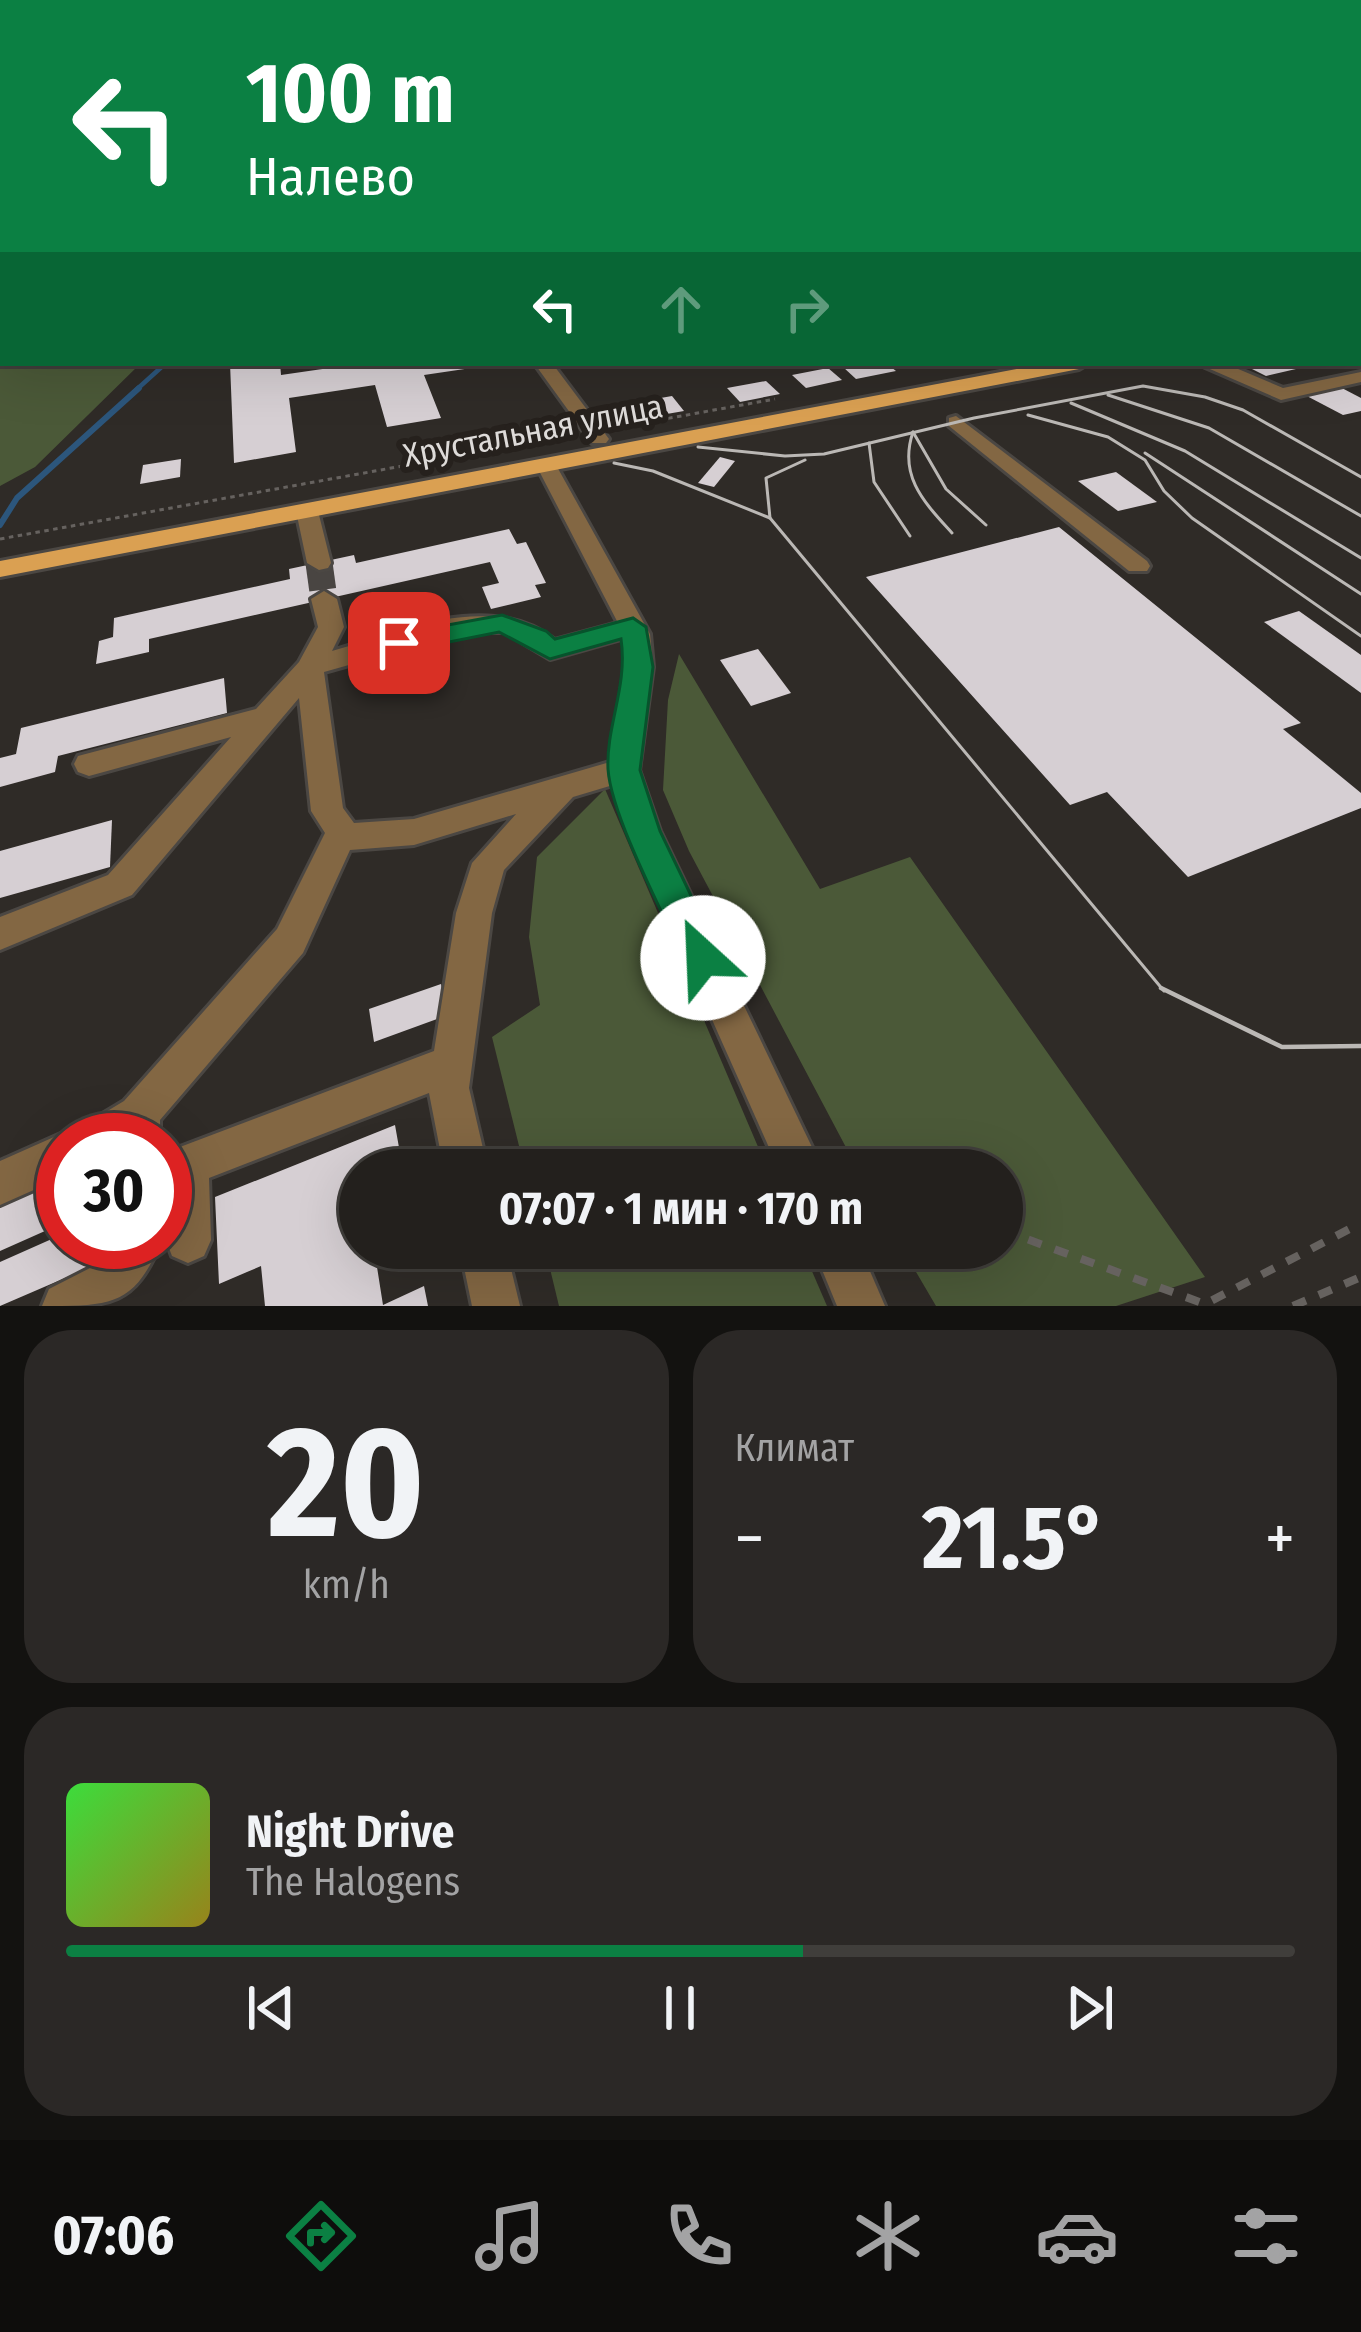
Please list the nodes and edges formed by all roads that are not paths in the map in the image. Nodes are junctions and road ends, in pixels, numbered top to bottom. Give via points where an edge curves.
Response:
1 (545, 366) edge
2 (993, 366) edge
3 (1061, 366) edge
4 (1215, 366) edge
5 (1361, 377) edge
6 (956, 422) dead end
7 (600, 441) junction
8 (541, 458) junction
9 (307, 511) junction
10 (11, 551) edge
11 (319, 563) tunnel mouth
12 (1138, 566) dead end
13 (324, 599) tunnel mouth
14 (633, 627) junction
15 (310, 667) junction
16 (266, 717) junction
17 (89, 764) dead end
18 (624, 770) junction
19 (565, 787) junction
20 (342, 832) junction
21 (0, 934) edge
22 (452, 1064) junction
23 (151, 1113) edge
24 (461, 1149) edge
25 (791, 1149) edge
26 (192, 1163) edge
27 (36, 1167) edge
28 (0, 1183) edge
29 (127, 1269) edge
30 (488, 1269) edge
31 (845, 1269) edge
32 (66, 1306) edge
33 (496, 1306) edge
34 (861, 1306) edge

1 - 7 street
2 - 7 main road, Хрустальная улица
3 - 7 main road, Хрустальная улица
4 - 5 street via 1281,394
6 - 12 street
7 - 8 main road, Хрустальная улица
8 - 9 main road, Хрустальная улица
8 - 10 main road, Хрустальная улица
8 - 14 street
9 - 10 main road, Хрустальная улица
9 - 11 street
13 - 15 street via 331,627
14 - 15 street via 550,650 502,623
14 - 18 street via 639,667
15 - 16 street
15 - 20 street via 327,811
16 - 17 street
16 - 21 street via 120,885
18 - 19 street
18 - 25 street via 644,831
19 - 20 street via 415,832 371,839
19 - 22 street via 489,863
20 - 23 street via 290,941
22 - 24 street via 448,1088
22 - 26 street
27 - 28 street
29 - 32 street via 114,1284
30 - 33 street
31 - 34 street

